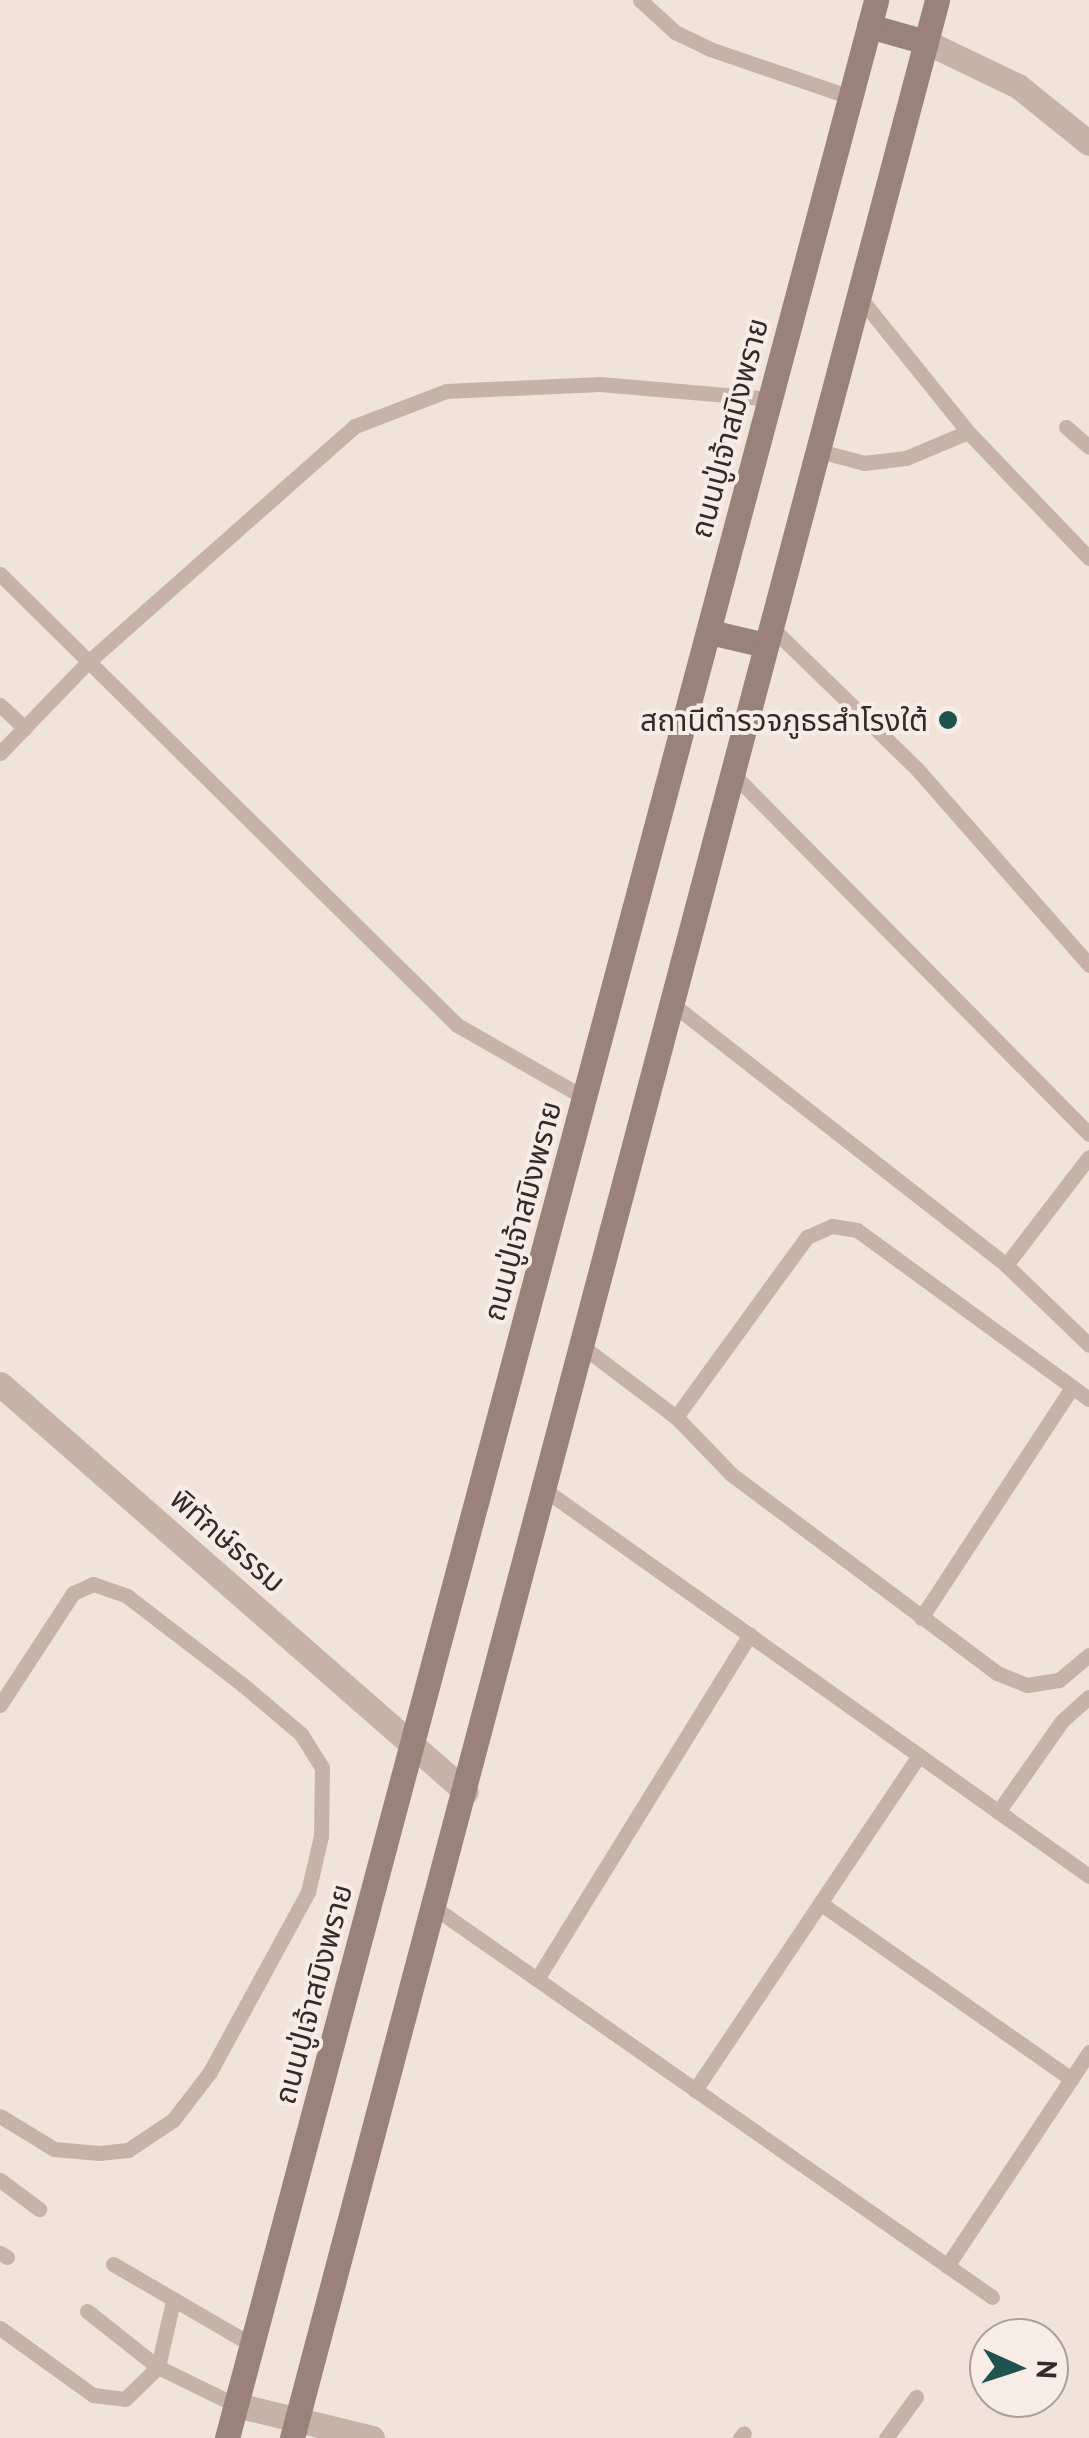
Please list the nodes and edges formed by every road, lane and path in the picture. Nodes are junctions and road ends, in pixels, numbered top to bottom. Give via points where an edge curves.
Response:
1 (640, 0) edge
2 (876, 0) edge
3 (937, 0) edge
4 (869, 26) junction
5 (926, 42) junction
6 (850, 96) junction
7 (1089, 144) edge
8 (860, 298) junction
9 (770, 398) junction
10 (1066, 427) dead end
11 (968, 432) junction
12 (1089, 447) edge
13 (819, 451) junction
14 (1089, 558) edge
15 (0, 574) edge
16 (710, 632) junction
17 (768, 636) junction
18 (88, 662) junction
19 (0, 705) edge
20 (25, 728) junction
21 (0, 753) edge
22 (731, 772) junction
23 (1089, 965) edge
24 (671, 1003) junction
25 (585, 1098) junction
26 (1089, 1134) edge
27 (1089, 1156) edge
28 (1006, 1265) junction
29 (1089, 1345) edge
30 (582, 1346) junction
31 (0, 1384) edge
32 (1072, 1387) junction
33 (1089, 1399) edge
34 (676, 1417) junction
35 (545, 1490) junction
36 (921, 1618) junction
37 (750, 1634) junction
38 (1089, 1655) edge
39 (1089, 1696) edge
40 (0, 1705) edge
41 (414, 1744) junction
42 (919, 1755) junction
43 (466, 1792) junction
44 (998, 1812) junction
45 (1089, 1876) edge
46 (820, 1903) junction
47 (432, 1906) junction
48 (536, 1979) junction
49 (1089, 2052) edge
50 (1071, 2079) junction
51 (695, 2090) junction
52 (0, 2116) edge
53 (0, 2180) edge
54 (39, 2209) dead end
55 (113, 2264) dead end
56 (947, 2266) junction
57 (992, 2297) dead end
58 (174, 2301) junction
59 (88, 2311) dead end
60 (0, 2328) edge
61 (252, 2345) junction
62 (158, 2366) junction
63 (916, 2397) dead end
64 (236, 2405) junction
65 (295, 2429) edge
66 (227, 2438) edge
67 (372, 2438) edge
68 (886, 2438) edge

1 - 6 lane via 675,32 710,49
2 - 4 main road, ถนนปู่เจ้าสมิงพราย
3 - 5 main road
4 - 5 main road
4 - 6 main road, ถนนปู่เจ้าสมิงพราย
5 - 7 street via 1018,86
5 - 8 main road
6 - 9 main road, ถนนปู่เจ้าสมิงพราย
8 - 11 lane
8 - 13 main road
9 - 16 main road, ถนนปู่เจ้าสมิงพราย
9 - 18 lane via 600,384 446,390 355,426
10 - 12 lane
11 - 13 lane via 906,458 864,463
11 - 14 lane
13 - 17 main road
15 - 18 lane
16 - 17 main road
16 - 25 main road, ถนนปู่เจ้าสมิงพราย
17 - 22 main road
17 - 23 lane via 916,770
18 - 20 lane
18 - 25 lane via 457,1025
19 - 20 lane
20 - 21 lane
22 - 24 main road
22 - 26 lane
24 - 28 lane
24 - 30 main road
25 - 41 main road, ถนนปู่เจ้าสมิงพราย
27 - 28 lane
28 - 29 lane
30 - 34 lane
30 - 35 main road
31 - 41 street, พิทักษ์ธรรม
32 - 33 lane
32 - 34 lane via 857,1230 832,1226 807,1237
32 - 36 lane
34 - 36 lane via 731,1474
35 - 37 lane
35 - 43 main road
36 - 38 lane via 996,1673 1027,1685 1060,1680
37 - 42 lane
37 - 48 lane
39 - 44 lane via 1062,1721
40 - 52 lane via 73,1593 93,1584 127,1596 243,1685 301,1734 322,1767 321,1836 308,1892 210,2072 173,2120 128,2150 99,2153 54,2149
41 - 43 street, พิทักษ์ธรรม
41 - 61 main road, ถนนปู่เจ้าสมิงพราย
42 - 44 lane
42 - 46 lane
43 - 47 main road
44 - 45 lane
46 - 50 lane
46 - 51 lane
47 - 48 lane
47 - 65 main road
48 - 51 lane
49 - 50 lane
50 - 56 lane
51 - 56 lane
53 - 54 lane
55 - 58 lane
56 - 57 lane
58 - 61 lane
58 - 62 lane
59 - 62 lane
60 - 62 lane via 94,2395 125,2399
61 - 64 main road, ถนนปู่เจ้าสมิงพราย
62 - 64 lane
63 - 68 lane
64 - 65 street
64 - 66 main road, ถนนปู่เจ้าสมิงพราย
65 - 67 street

